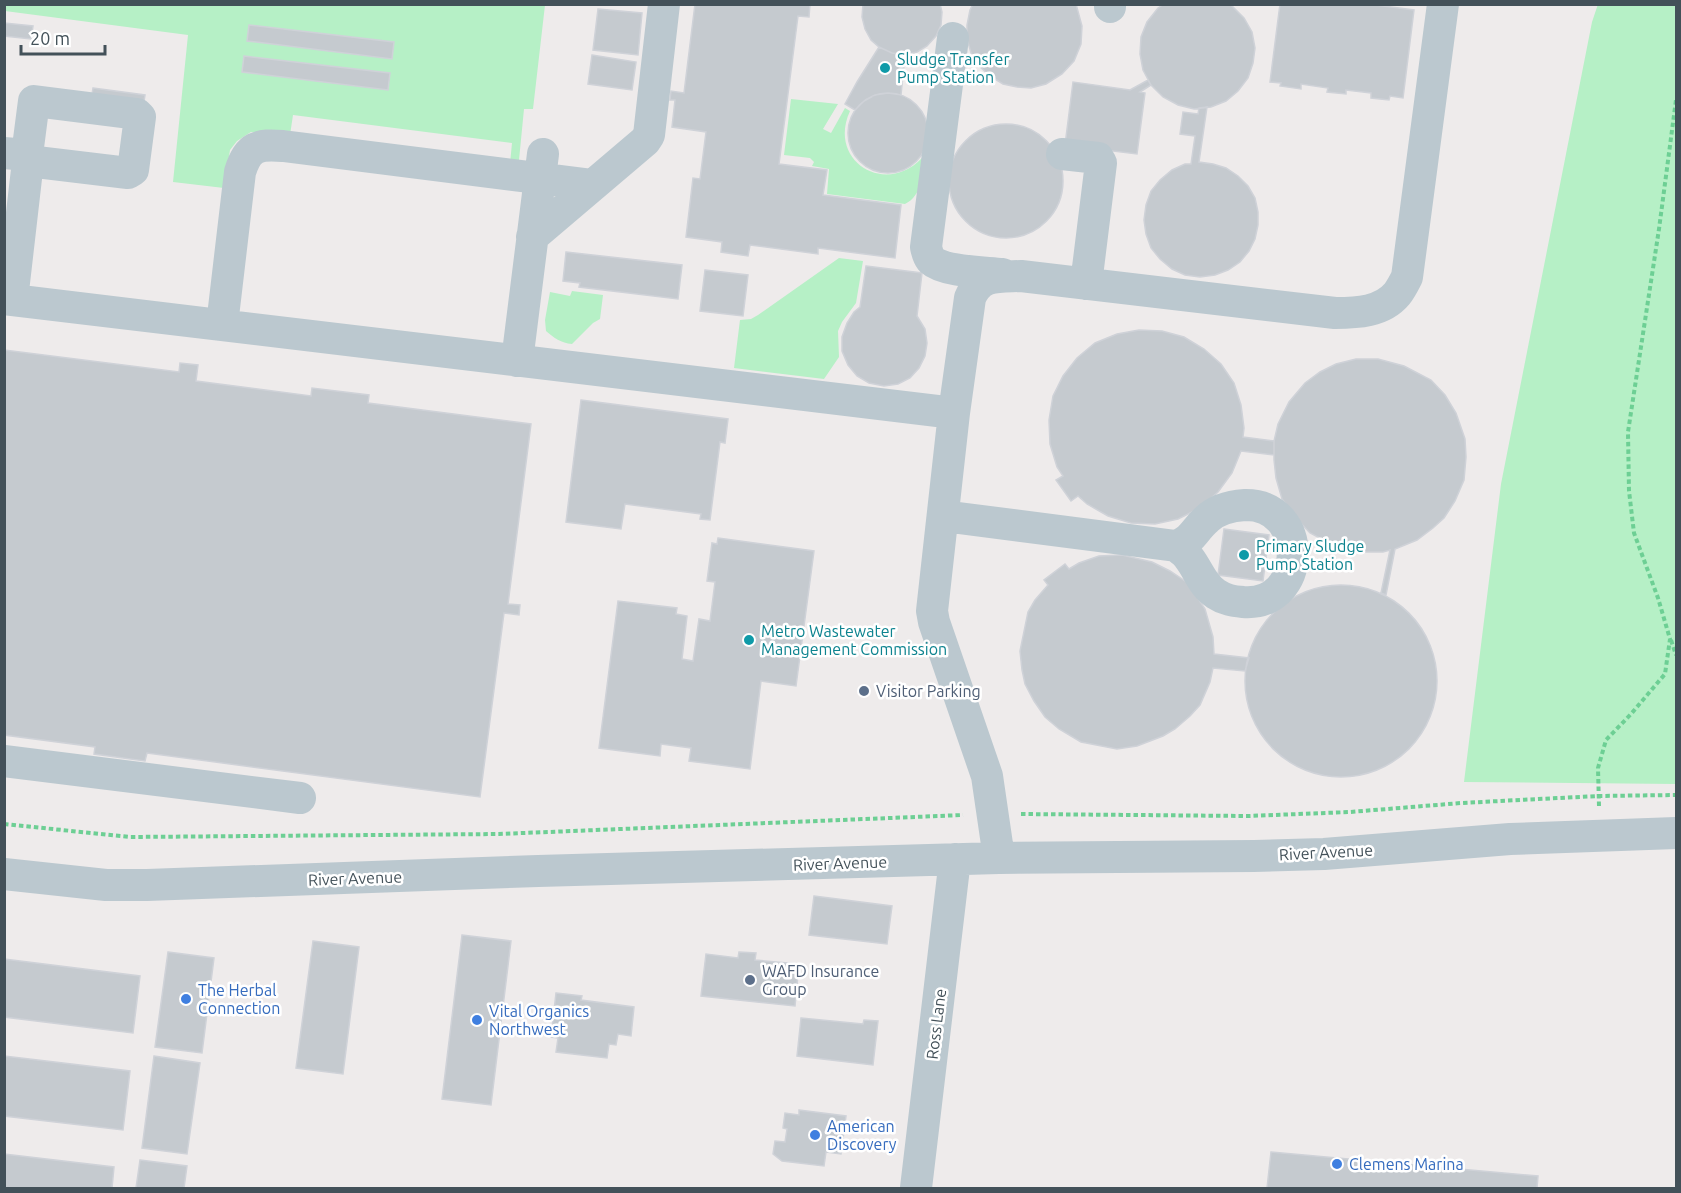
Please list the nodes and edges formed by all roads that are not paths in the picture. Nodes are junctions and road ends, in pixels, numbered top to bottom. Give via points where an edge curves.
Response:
1 (664, 4) edge
2 (1443, 4) edge
3 (953, 38) dead end
4 (1062, 154) dead end
5 (20, 156) edge
6 (541, 166) junction
7 (593, 185) junction
8 (532, 237) junction
9 (959, 269) junction
10 (1021, 276) junction
11 (1086, 284) junction
12 (970, 298) junction
13 (8, 299) edge
14 (222, 325) junction
15 (517, 361) junction
16 (954, 413) junction
17 (943, 516) junction
18 (1190, 549) dead end
19 (4, 761) edge
20 (300, 798) dead end
21 (1677, 833) edge
22 (999, 858) junction
23 (955, 859) junction
24 (4, 874) edge
25 (916, 1188) edge

1 - 7 street via 649,135
2 - 11 street via 1407,278 1397,295 1380,307 1360,313 1335,313
3 - 9 street via 926,247 932,261
4 - 11 street via 1098,158 1101,163
5 - 13 street
6 - 7 street
6 - 8 street
6 - 14 street via 266,144 255,148 248,153 240,172
7 - 8 street
8 - 15 street
9 - 10 street
9 - 12 street via 966,277
10 - 11 street
10 - 12 street via 986,279 975,286
12 - 16 street
13 - 14 street
14 - 15 street
15 - 16 street
16 - 17 street
17 - 18 street
17 - 22 street via 932,611 987,776
19 - 20 street
21 - 22 street, River Avenue via 1510,839 1324,854
22 - 23 street, River Avenue
23 - 24 street, River Avenue via 147,885 106,885
23 - 25 street, Ross Lane

